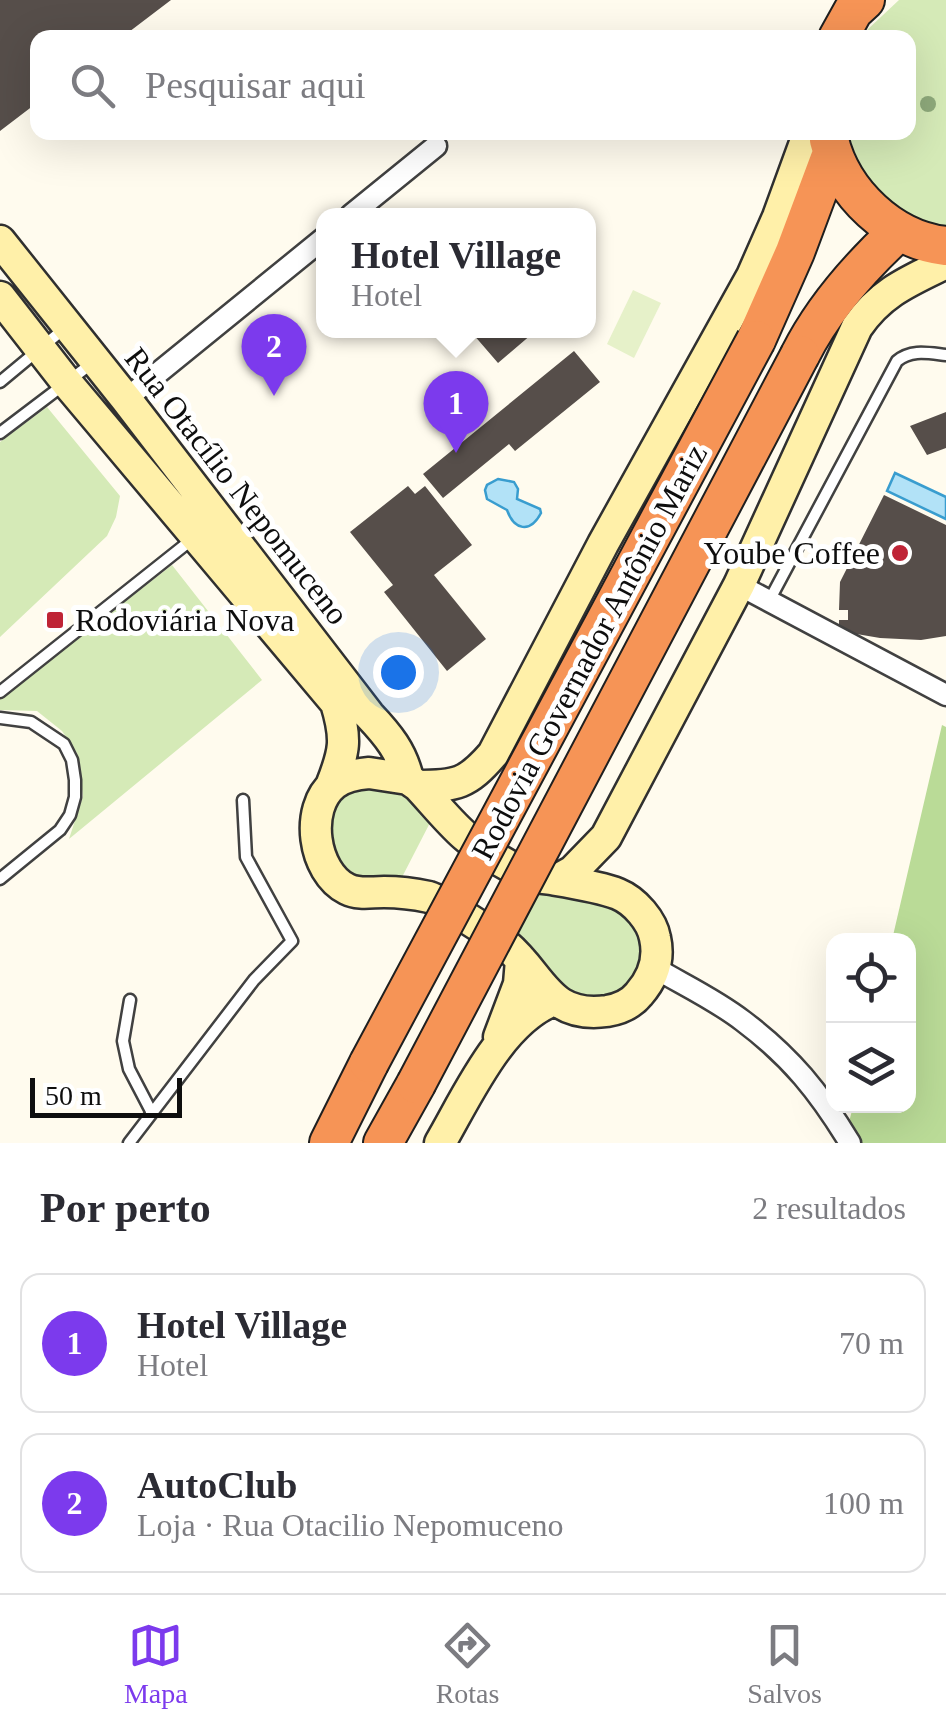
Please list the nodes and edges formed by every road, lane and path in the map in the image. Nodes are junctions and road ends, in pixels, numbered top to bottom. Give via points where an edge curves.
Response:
1 (864, 0) edge
2 (843, 30) edge
3 (823, 140) edge
4 (436, 146) dead end
5 (362, 208) edge
6 (899, 231) junction
7 (0, 242) edge
8 (316, 245) edge
9 (946, 246) edge
10 (946, 262) edge
11 (0, 297) edge
12 (68, 326) junction
13 (40, 349) junction
14 (946, 355) edge
15 (96, 360) junction
16 (0, 382) edge
17 (68, 383) junction
18 (126, 399) junction
19 (0, 433) edge
20 (207, 526) junction
21 (740, 585) junction
22 (770, 601) junction
23 (313, 659) junction
24 (0, 692) edge
25 (946, 695) edge
26 (0, 718) edge
27 (413, 783) junction
28 (331, 786) junction
29 (243, 800) dead end
30 (606, 837) junction
31 (0, 879) edge
32 (557, 880) junction
33 (620, 894) junction
34 (521, 960) junction
35 (655, 968) junction
36 (130, 1000) dead end
37 (554, 1000) junction
38 (493, 1054) junction
39 (152, 1112) junction
40 (128, 1143) edge
41 (329, 1143) edge
42 (383, 1143) edge
43 (440, 1143) edge
44 (850, 1143) edge

1 - 2 highway
3 - 6 highway via 848,184
3 - 27 street via 493,754 475,775 453,784
3 - 41 highway, Rodovia Governador Antônio Mariz, bridge via 795,252 756,340
4 - 5 street
6 - 9 highway
6 - 42 highway, Rodovia Governador Antônio Mariz, bridge via 813,329
7 - 12 street, Rua Otacílio Nepomuceno
8 - 18 street
10 - 21 street via 904,282 857,327
11 - 13 street, Rua Otacílio Nepomuceno
12 - 13 lane
12 - 15 street, Rua Otacílio Nepomuceno
13 - 16 lane
13 - 17 street, Rua Otacílio Nepomuceno
14 - 22 lane via 920,352 897,361
15 - 17 lane
15 - 18 street, Rua Otacílio Nepomuceno
17 - 19 lane
17 - 20 street, Rua Otacílio Nepomuceno
18 - 20 street, Rua Otacílio Nepomuceno
20 - 23 street, Rua Otacílio Nepomuceno
20 - 24 lane
21 - 22 street
21 - 30 street
22 - 25 street
23 - 27 street, Rua Otacílio Nepomuceno via 387,734
23 - 28 street, Rua Otacílio Nepomuceno via 344,729
26 - 31 lane via 31,722 64,744 76,797 60,830
27 - 28 street via 370,772
27 - 32 street, Rua Otacílio Nepomuceno via 469,840 526,875
28 - 34 street, Rua Otacílio Nepomuceno via 318,811 316,838 332,878 366,894 433,898
29 - 39 lane via 246,857 292,941
30 - 32 street
30 - 33 street
32 - 33 street, Rua Otacílio Nepomuceno
33 - 35 street via 653,928
34 - 37 street, Rua Otacílio Nepomuceno
34 - 38 street
35 - 37 street via 634,1000 616,1010 592,1013
35 - 44 street via 740,1019 787,1058
36 - 39 lane via 123,1041 129,1069
37 - 38 street via 520,1021
38 - 43 street
39 - 40 lane

